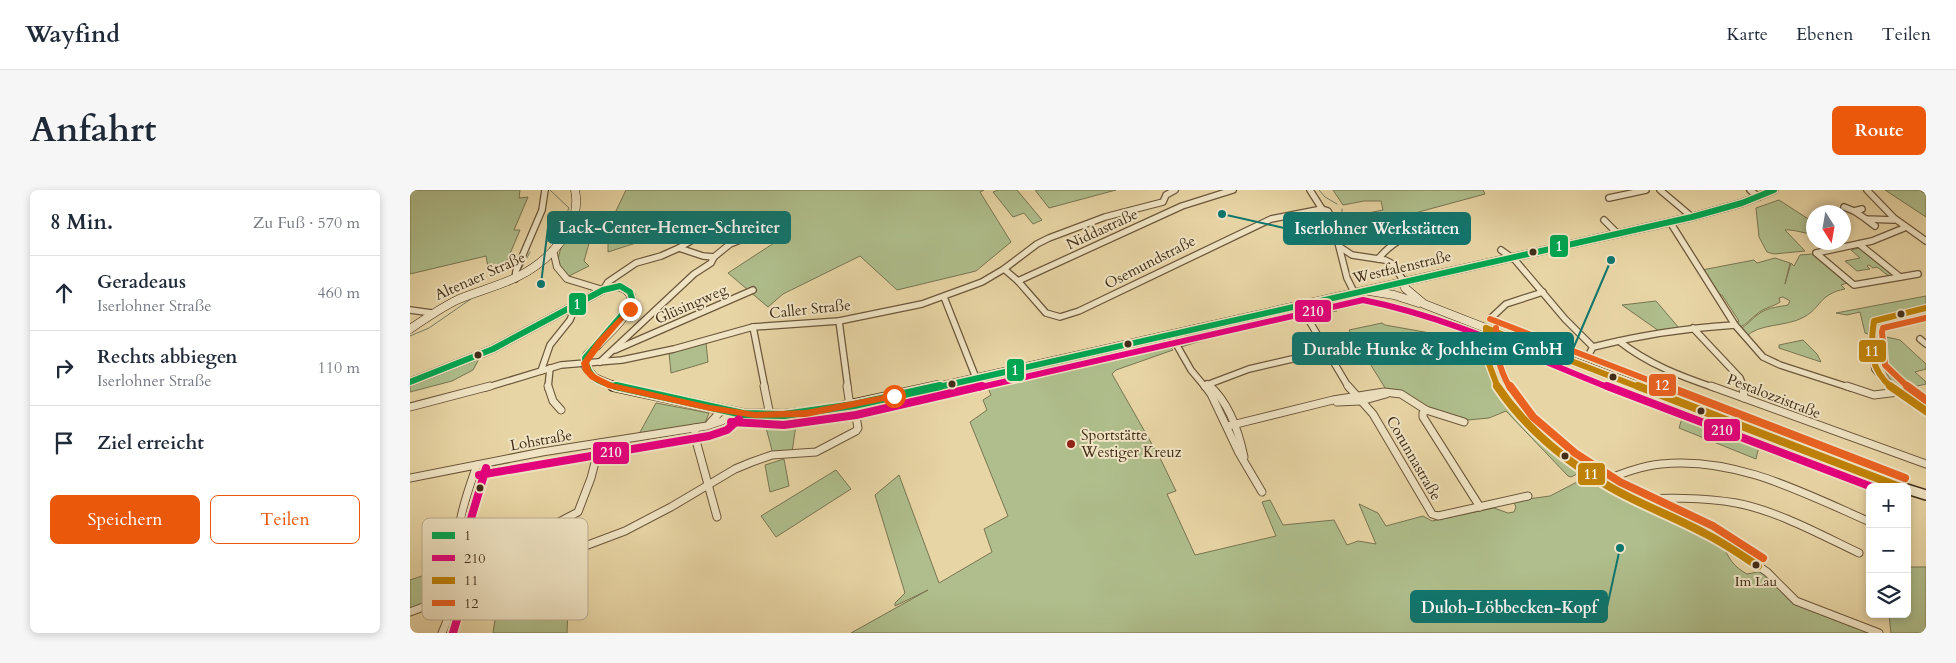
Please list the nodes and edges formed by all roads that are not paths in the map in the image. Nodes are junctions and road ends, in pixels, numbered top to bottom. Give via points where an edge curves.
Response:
1 (545, 190) edge
2 (575, 190) edge
3 (1175, 190) edge
4 (1233, 190) edge
5 (1310, 190) edge
6 (1646, 190) edge
7 (1660, 190) edge
8 (1750, 190) edge
9 (1774, 190) edge
10 (1866, 190) edge
11 (1226, 191) edge
12 (1759, 197) junction
13 (1609, 198) dead end
14 (1163, 202) junction
15 (1322, 209) junction
16 (1862, 209) dead end
17 (1851, 210) edge
18 (1854, 211) junction
19 (1170, 212) junction
20 (1692, 217) junction
21 (1604, 220) dead end
22 (1866, 220) junction
23 (1894, 220) junction
24 (1670, 222) junction
25 (1875, 226) dead end
26 (1904, 228) junction
27 (1617, 233) junction
28 (1462, 236) dead end
29 (1926, 241) edge
30 (1859, 244) junction
31 (1340, 245) junction
32 (679, 248) junction
33 (553, 250) junction
34 (1501, 250) dead end
35 (1028, 251) joint
36 (1352, 255) junction
37 (714, 257) junction
38 (1512, 257) junction
39 (1378, 259) junction
40 (1343, 260) junction
41 (1004, 269) junction
42 (1918, 274) dead end
43 (1900, 277) junction
44 (515, 279) junction
45 (1404, 280) junction
46 (1018, 281) junction
47 (603, 290) junction
48 (753, 290) dead end
49 (1363, 290) junction
50 (1354, 292) junction
51 (1542, 292) junction
52 (944, 297) junction
53 (1309, 302) junction
54 (1424, 304) junction
55 (576, 305) junction
56 (1292, 307) junction
57 (1926, 308) edge
58 (410, 310) edge
59 (1438, 310) junction
60 (432, 312) junction
61 (1304, 312) junction
62 (839, 321) junction
63 (1488, 323) junction
64 (1735, 325) junction
65 (753, 327) junction
66 (1694, 328) junction
67 (410, 329) edge
68 (1170, 335) junction
69 (1920, 340) dead end
70 (1619, 341) junction
71 (1926, 344) edge
72 (1593, 347) junction
73 (612, 351) junction
74 (1327, 351) junction
75 (1588, 356) dead end
76 (600, 362) junction
77 (585, 363) junction
78 (1034, 366) joint
79 (550, 368) junction
80 (541, 371) junction
81 (976, 378) junction
82 (410, 382) edge
83 (1205, 385) junction
84 (1898, 392) junction
85 (1390, 393) junction
86 (1355, 396) junction
87 (1744, 398) junction
88 (1361, 401) junction
89 (1328, 402) junction
90 (852, 405) junction
91 (410, 407) edge
92 (561, 410) dead end
93 (1426, 410) junction
94 (727, 411) junction
95 (1926, 411) edge
96 (770, 415) junction
97 (1464, 422) dead end
98 (1231, 425) junction
99 (694, 428) junction
100 (600, 443) junction
101 (1926, 464) edge
102 (477, 465) junction
103 (410, 478) edge
104 (1602, 481) junction
105 (1891, 483) edge
106 (709, 485) junction
107 (1911, 490) edge
108 (1262, 492) dead end
109 (1926, 495) edge
110 (1528, 496) dead end
111 (1632, 499) junction
112 (1480, 507) junction
113 (717, 517) dead end
114 (462, 518) edge
115 (567, 518) edge
116 (1866, 520) edge
117 (588, 545) edge
118 (1859, 553) dead end
119 (422, 608) edge
120 (410, 612) edge
121 (449, 620) edge
122 (442, 633) edge
123 (1879, 633) edge

1 - 44 street via 542,210
2 - 33 main road, Altenaer Straße via 576,215
3 - 14 street via 1166,195
4 - 11 street, Niddastraße
5 - 15 street
6 - 13 street
7 - 20 street
8 - 12 street
9 - 12 main road, Westfalenstraße
10 - 23 street
11 - 19 street, Niddastraße
12 - 20 main road, Westfalenstraße
14 - 19 street
14 - 35 street via 1105,216 1050,238
15 - 31 street via 1328,211
15 - 46 street, Osemundstraße via 1271,219 1070,315 1060,317 1046,313
16 - 18 street
17 - 18 street
18 - 22 street
19 - 46 street, Niddastraße
20 - 24 main road, Westfalenstraße
21 - 27 street
22 - 23 street
22 - 25 street
23 - 26 street
24 - 27 main road, Westfalenstraße
24 - 64 street
26 - 29 street
26 - 30 street
27 - 38 main road, Westfalenstraße
28 - 39 street via 1444,240 1433,231 1413,235 1392,244
30 - 43 street
30 - 43 street via 1816,253 1854,285
31 - 36 street
31 - 40 street
32 - 37 street
32 - 37 street via 706,231 721,226 759,227 753,236 730,244
32 - 47 street via 636,263 608,282
33 - 44 main road, Altenaer Straße via 535,267
33 - 47 street via 556,268 563,276
34 - 38 street
35 - 41 street, Caller Straße
36 - 39 street
36 - 40 street
37 - 73 street
38 - 45 main road, Westfalenstraße
38 - 51 street
39 - 45 street via 1391,263
40 - 50 street
41 - 46 street, Osemundstraße
41 - 52 street, Caller Straße
42 - 43 street
44 - 60 main road, Altenaer Straße
45 - 49 main road, Westfalenstraße
45 - 54 main road via 1405,288
45 - 59 main road
47 - 55 main road
47 - 77 main road via 622,287 632,299 627,312
48 - 73 street, Glüsingweg
49 - 50 main road, Westfalenstraße
49 - 54 main road
50 - 53 main road, Westfalenstraße
51 - 63 street via 1507,303 1495,311
51 - 72 street
52 - 62 street, Caller Straße
52 - 81 street
53 - 56 main road, Westfalenstraße
53 - 61 street
54 - 59 main road
55 - 80 street via 575,313 543,358
55 - 82 main road via 482,354
56 - 61 street
56 - 68 main road, Westfalenstraße
57 - 84 street via 1880,318 1872,326 1875,369
58 - 60 street
59 - 63 main road
60 - 67 main road, Altenaer Straße
61 - 74 street, Corunnastraße
62 - 65 street, Caller Straße
62 - 90 street
63 - 104 street via 1485,351 1507,403 1560,454
63 - 105 main road via 1581,366
64 - 66 street
64 - 84 street via 1770,362 1874,395
65 - 76 street, Caller Straße via 674,350
65 - 96 street
66 - 70 street
66 - 87 street via 1740,378
68 - 78 main road, Westfalenstraße
68 - 83 street via 1191,370
69 - 71 street
70 - 72 street
70 - 87 street, Pestalozzistraße via 1631,352 1657,366
72 - 75 street
73 - 76 street
74 - 83 street via 1236,373
74 - 86 street, Corunnastraße
76 - 77 street, Caller Straße
77 - 79 street, Caller Straße
77 - 94 main road via 593,377 611,386
78 - 81 main road
79 - 80 street, Caller Straße
79 - 92 street via 547,388 551,399
80 - 91 street, Caller Straße
81 - 90 main road
83 - 98 street
84 - 95 street
85 - 86 street, Corunnastraße
85 - 88 street, Corunnastraße
85 - 93 street, Corunnastraße via 1405,396
86 - 88 street, Corunnastraße
86 - 89 street, Corunnastraße
87 - 101 street, Pestalozzistraße
88 - 89 street, Corunnastraße
88 - 112 street, Corunnastraße via 1373,414 1432,514 1438,516
89 - 98 street, Corunnastraße
90 - 96 main road via 806,414
90 - 106 street via 856,431 816,452 772,455 735,469
93 - 97 street, Corunnastraße
93 - 112 street, Corunnastraße via 1423,417
94 - 96 main road
94 - 99 street, Lohstraße via 722,421
98 - 108 street
99 - 100 street, Lohstraße
99 - 106 street
100 - 102 street, Lohstraße
100 - 115 street via 578,512
102 - 103 street, Lohstraße
102 - 114 street
104 - 111 street
104 - 116 street via 1660,464 1728,467 1770,479
106 - 113 street
106 - 117 street via 625,531
107 - 109 main road
110 - 112 street, Corunnastraße
111 - 118 street via 1695,498 1737,503 1786,520
111 - 123 street via 1728,546 1768,573 1787,596 1796,601
119 - 120 street
121 - 122 street

